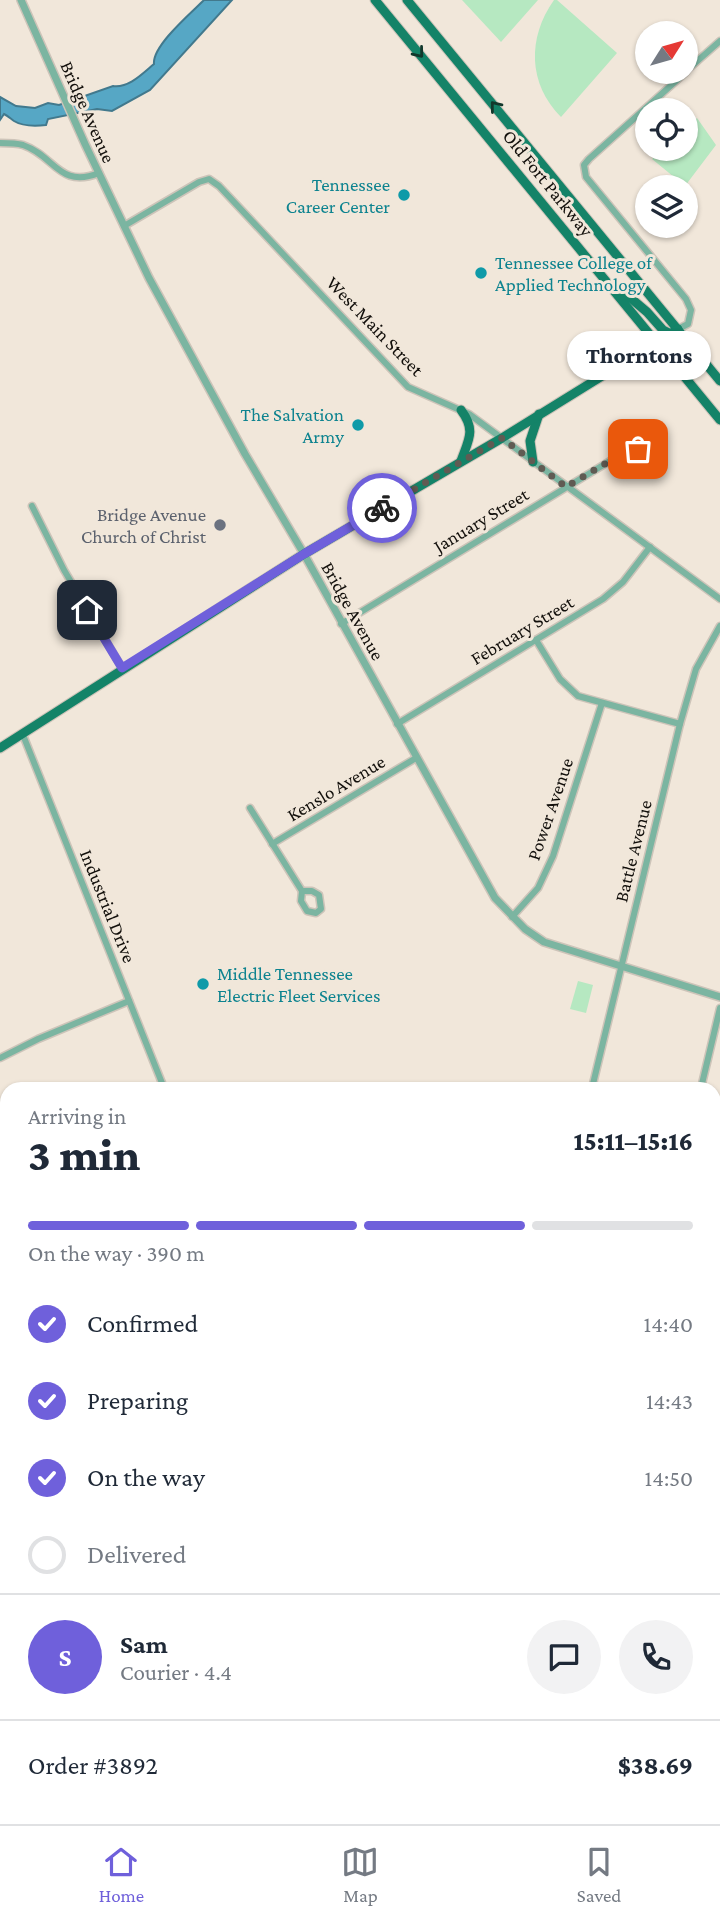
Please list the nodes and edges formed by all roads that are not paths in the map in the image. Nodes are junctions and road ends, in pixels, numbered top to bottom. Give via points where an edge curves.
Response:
1 (21, 0) edge
2 (375, 0) edge
3 (407, 0) edge
4 (720, 41) edge
5 (698, 61) edge
6 (673, 84) edge
7 (0, 143) edge
8 (99, 173) junction
9 (124, 226) junction
10 (597, 270) junction
11 (675, 332) junction
12 (657, 344) junction
13 (720, 381) edge
14 (461, 410) junction
15 (540, 414) junction
16 (720, 420) edge
17 (502, 438) junction
18 (638, 449) dead end
19 (461, 461) junction
20 (533, 462) junction
21 (566, 487) junction
22 (32, 506) dead end
23 (649, 547) junction
24 (304, 554) junction
25 (720, 598) edge
26 (341, 624) junction
27 (720, 626) edge
28 (536, 640) junction
29 (122, 668) junction
30 (602, 703) junction
31 (397, 724) junction
32 (680, 724) junction
33 (23, 735) junction
34 (0, 748) edge
35 (416, 758) junction
36 (250, 808) dead end
37 (272, 844) junction
38 (302, 891) dead end
39 (512, 917) junction
40 (621, 967) junction
41 (720, 997) edge
42 (129, 1001) junction
43 (720, 1008) edge
44 (0, 1058) edge
45 (162, 1082) edge
46 (593, 1082) edge
47 (702, 1082) edge

1 - 8 street, Bridge Avenue
2 -> 10 main road, Old Fort Parkway
11 -> 3 main road, Old Fort Parkway
4 - 5 street
6 - 11 street via 584,165 586,177 687,299 691,310 688,324
7 - 8 street via 23,145 73,178
8 - 9 street, Bridge Avenue
9 - 14 street, West Main Street via 209,179 408,387
9 - 24 street, Bridge Avenue via 245,454
10 - 11 main road via 663,330
10 - 12 main road, Old Fort Parkway
11 - 12 main road
11 - 13 main road, Old Fort Parkway
12 - 15 main road
12 - 16 main road, Old Fort Parkway
14 - 17 street, West Main Street
14 - 19 main road via 471,430
15 - 17 main road
15 - 20 main road via 530,441
17 - 19 main road
17 - 20 street, West Main Street
18 - 21 street, January Street via 628,450
19 - 24 main road
20 - 21 street, West Main Street
21 - 23 street, West Main Street
21 - 26 street, January Street
22 - 29 street
23 - 25 street, West Main Street
23 - 28 street, February Street via 623,582 603,599
24 - 26 street, Bridge Avenue
24 - 29 main road
26 - 31 street, Bridge Avenue
27 - 32 street, Battle Avenue via 696,669
28 - 30 street via 560,679 578,696
28 - 31 street, February Street
29 - 33 main road
30 - 32 street
30 - 39 street, Power Avenue via 553,856 538,888
31 - 35 street, Bridge Avenue
32 - 40 street, Battle Avenue
33 - 34 main road
33 - 42 street, Industrial Drive
35 - 37 street, Kenslo Avenue
35 - 39 street, Bridge Avenue via 495,898
36 - 37 street
37 - 38 street
39 - 40 street, Bridge Avenue via 544,942
40 - 41 street, Bridge Avenue
40 - 46 street, Battle Avenue
42 - 44 street
42 - 45 street, Industrial Drive
43 - 47 street

